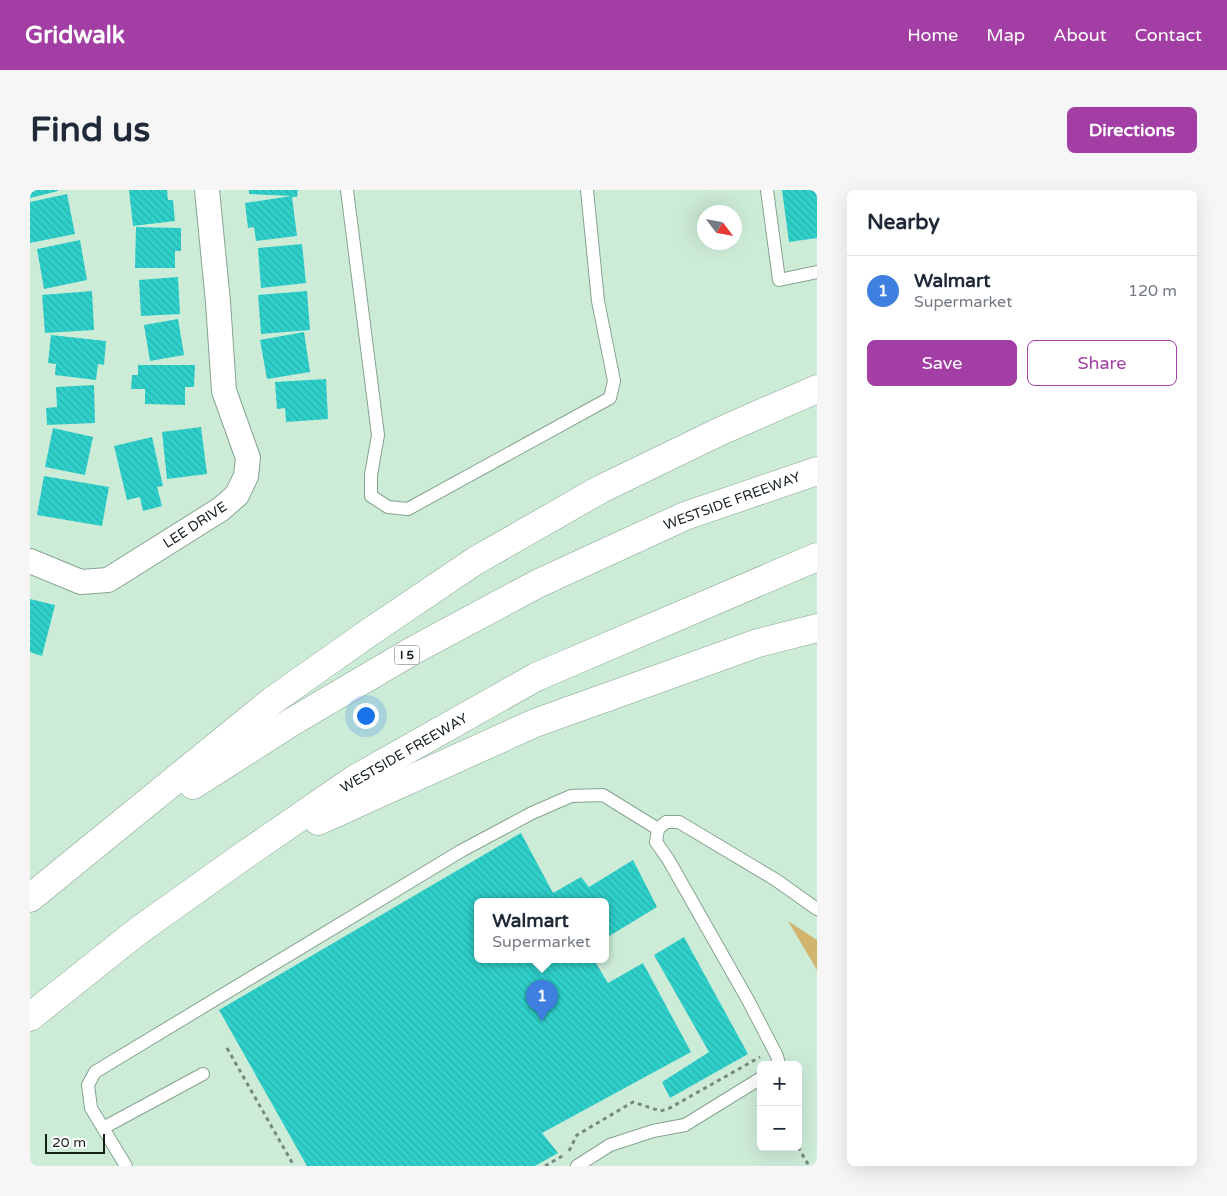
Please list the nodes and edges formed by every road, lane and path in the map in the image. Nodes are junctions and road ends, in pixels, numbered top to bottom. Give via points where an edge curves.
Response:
1 (207, 190) edge
2 (347, 190) edge
3 (587, 190) edge
4 (767, 190) edge
5 (817, 272) edge
6 (817, 389) edge
7 (817, 471) edge
8 (817, 558) edge
9 (30, 561) edge
10 (817, 628) edge
11 (658, 829) junction
12 (246, 854) junction
13 (30, 900) edge
14 (817, 909) edge
15 (30, 1017) edge
16 (227, 1048) dead end
17 (762, 1056) dead end
18 (778, 1061) edge
19 (203, 1074) dead end
20 (757, 1080) edge
21 (103, 1128) junction
22 (800, 1151) edge
23 (126, 1166) edge
24 (294, 1166) edge
25 (545, 1166) edge
26 (577, 1166) edge
27 (809, 1166) edge

1 - 9 street, LEE DRIVE via 224,391 248,458 246,476 238,495 108,580 81,582
2 - 3 lane via 378,435 371,496 388,507 408,509 610,398 614,381 598,301
4 - 5 lane via 779,280
6 - 13 highway via 601,489 475,561 272,701
7 - 13 highway, WESTSIDE FREEWAY / I 5 via 685,516 537,584 414,650 290,723 159,807
8 - 12 highway, WESTSIDE FREEWAY via 536,677 355,779
10 - 12 highway via 758,643 535,723
11 - 14 lane via 666,822 680,822 776,880
11 - 18 lane via 656,842 748,1000
11 - 21 lane via 603,795 571,796 532,813 461,852 95,1072 88,1085 91,1108
12 - 15 highway, WESTSIDE FREEWAY via 138,931
16 - 24 path
17 - 25 path via 668,1109 660,1111 633,1102 577,1135 568,1154
19 - 21 lane
20 - 26 lane via 684,1125 610,1145
21 - 23 lane
22 - 27 path

